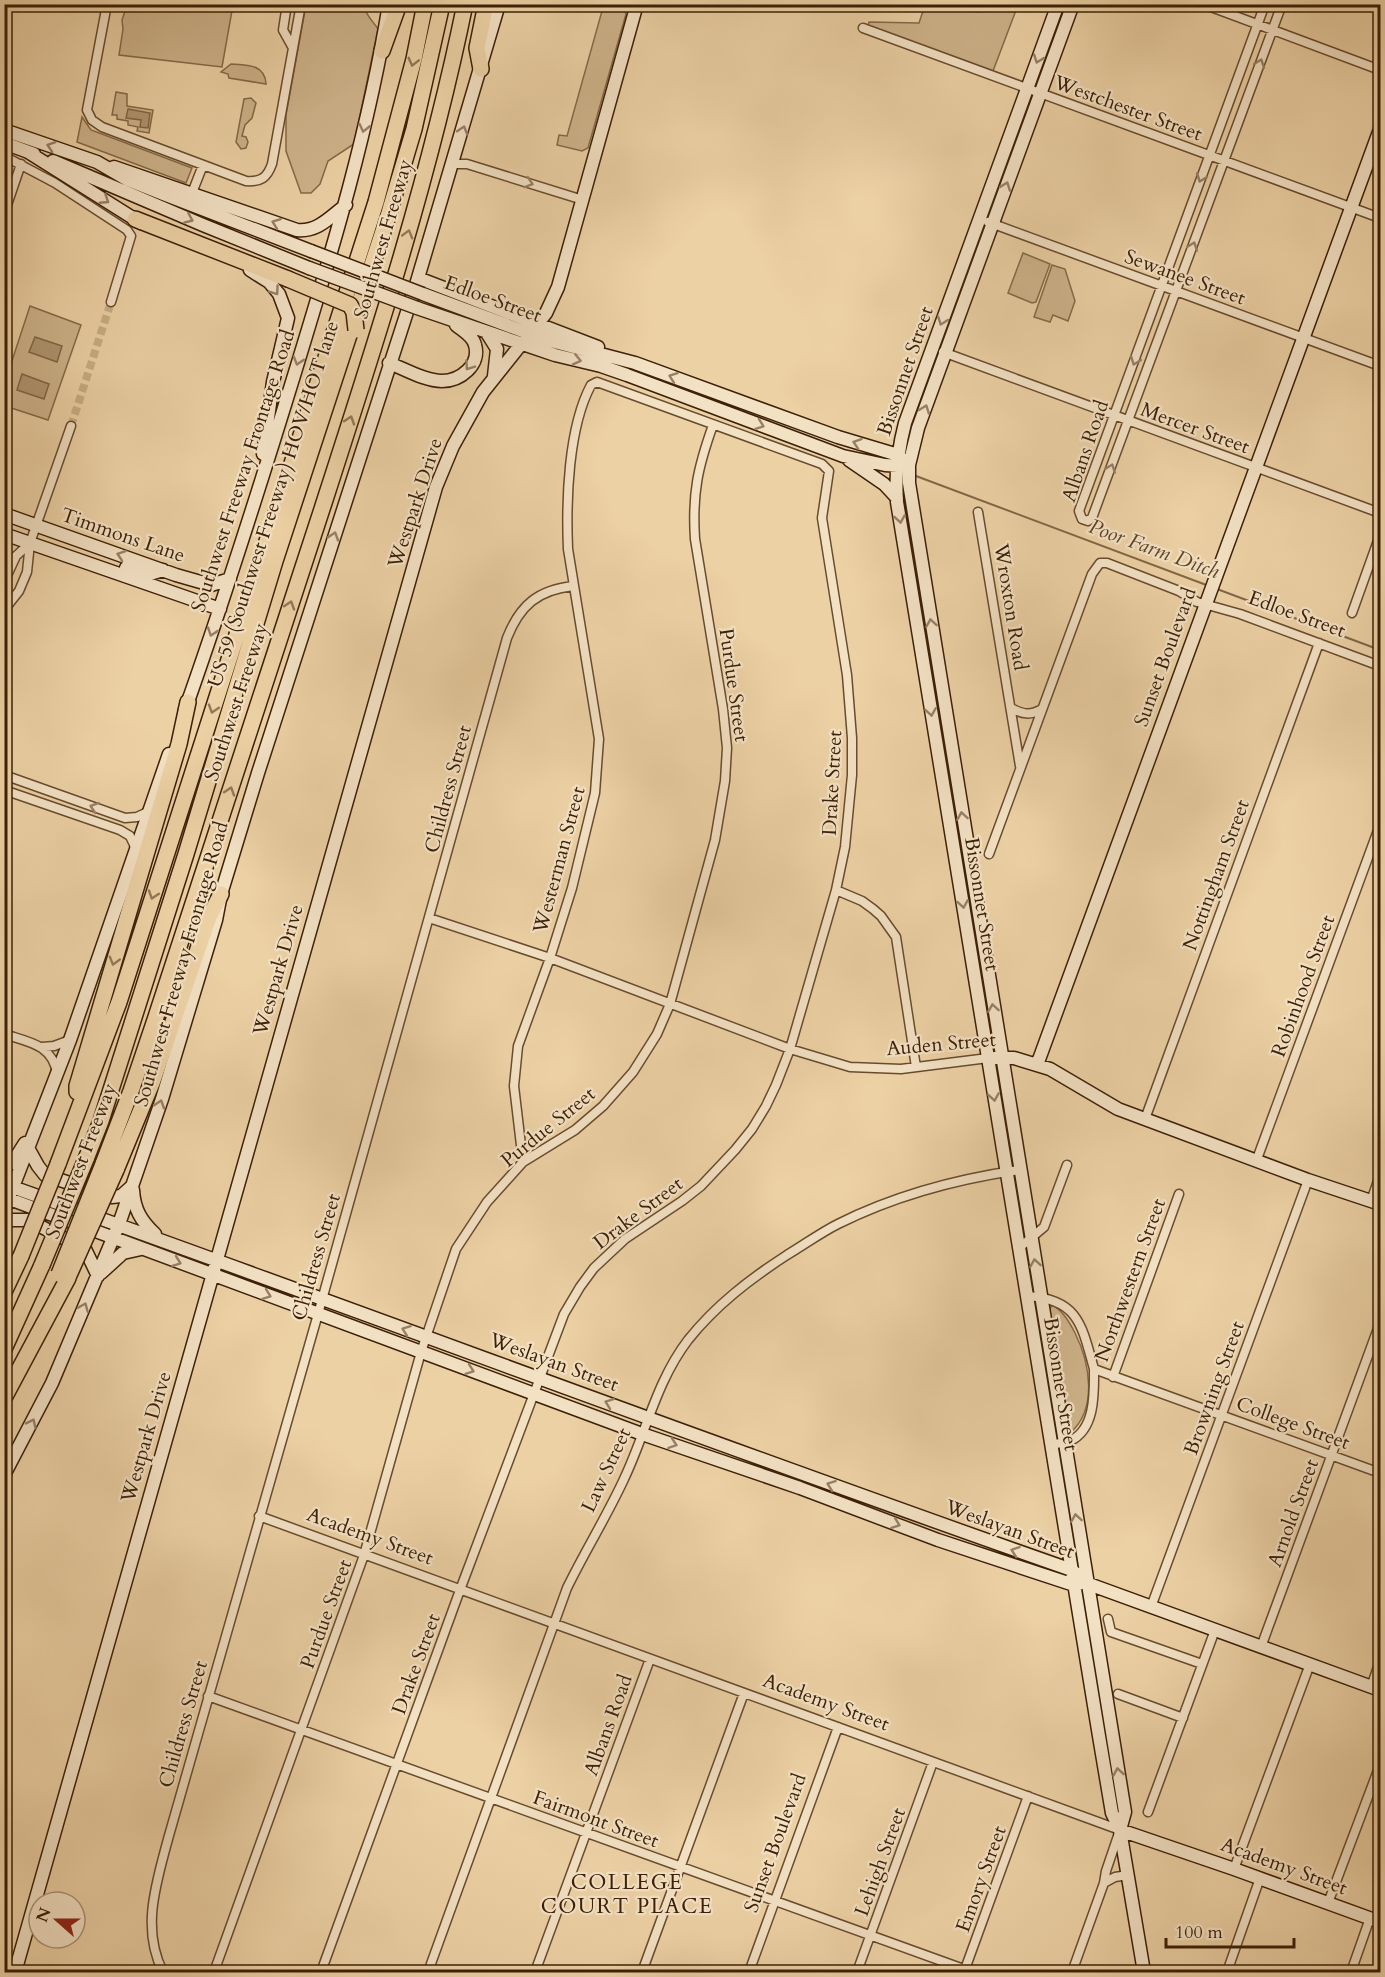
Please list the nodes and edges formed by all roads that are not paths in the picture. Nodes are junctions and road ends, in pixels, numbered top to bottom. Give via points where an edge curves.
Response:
1 (107, 4) edge
2 (287, 4) edge
3 (301, 4) edge
4 (389, 4) edge
5 (399, 4) edge
6 (425, 4) edge
7 (444, 4) edge
8 (465, 4) edge
9 (486, 4) edge
10 (500, 4) edge
11 (637, 4) edge
12 (1058, 4) edge
13 (1073, 4) edge
14 (1203, 4) edge
15 (1264, 4) edge
16 (1282, 4) edge
17 (1257, 24) junction
18 (863, 28) dead end
19 (1272, 30) junction
20 (293, 49) junction
21 (382, 51) junction
22 (481, 69) junction
23 (1380, 70) edge
24 (1028, 88) junction
25 (1040, 93) junction
26 (1380, 129) edge
27 (4, 130) edge
28 (4, 143) edge
29 (28, 152) junction
30 (1209, 155) junction
31 (4, 156) edge
32 (1225, 161) junction
33 (97, 162) junction
34 (21, 164) junction
35 (453, 164) junction
36 (203, 165) junction
37 (192, 193) junction
38 (583, 200) junction
39 (346, 205) junction
40 (1352, 207) junction
41 (4, 214) edge
42 (1380, 218) edge
43 (135, 219) junction
44 (979, 219) junction
45 (992, 224) junction
46 (374, 275) junction
47 (418, 278) junction
48 (1162, 286) junction
49 (369, 291) junction
50 (1176, 291) junction
51 (111, 302) tunnel mouth
52 (449, 320) junction
53 (533, 328) junction
54 (357, 330) junction
55 (487, 333) junction
56 (1304, 338) junction
57 (520, 344) junction
58 (934, 344) junction
59 (945, 353) junction
60 (389, 363) junction
61 (1380, 366) edge
62 (494, 379) junction
63 (720, 394) junction
64 (714, 408) junction
65 (1115, 416) junction
66 (1129, 421) junction
67 (713, 425) junction
68 (71, 426) tunnel mouth
69 (843, 456) junction
70 (901, 462) junction
71 (1256, 468) junction
72 (257, 496) junction
73 (897, 498) junction
74 (978, 512) dead end
75 (1380, 513) edge
76 (4, 514) edge
77 (36, 525) junction
78 (4, 534) edge
79 (1380, 535) edge
80 (30, 543) junction
81 (73, 558) junction
82 (163, 570) junction
83 (176, 575) junction
84 (230, 579) junction
85 (4, 582) edge
86 (573, 586) junction
87 (171, 591) junction
88 (1207, 599) junction
89 (220, 609) junction
90 (4, 610) edge
91 (1352, 613) dead end
92 (1319, 643) junction
93 (936, 653) junction
94 (922, 656) junction
95 (1380, 666) edge
96 (188, 702) junction
97 (1011, 708) junction
98 (1042, 709) junction
99 (1020, 768) junction
100 (4, 775) edge
101 (4, 790) edge
102 (58, 794) junction
103 (54, 807) junction
104 (150, 811) junction
105 (1380, 825) edge
106 (136, 849) junction
107 (186, 854) junction
108 (989, 854) dead end
109 (970, 865) junction
110 (957, 867) junction
111 (836, 890) junction
112 (221, 894) junction
113 (429, 918) junction
114 (550, 958) junction
115 (670, 1004) junction
116 (4, 1034) edge
117 (70, 1040) junction
118 (42, 1047) junction
119 (790, 1049) junction
120 (988, 1058) junction
121 (1002, 1058) junction
122 (1037, 1065) junction
123 (916, 1067) junction
124 (57, 1073) junction
125 (77, 1116) junction
126 (1145, 1119) junction
127 (35, 1127) junction
128 (28, 1148) junction
129 (1257, 1159) junction
130 (523, 1162) junction
131 (1067, 1165) dead end
132 (4, 1167) edge
133 (110, 1167) junction
134 (1013, 1171) junction
135 (1380, 1175) edge
136 (1308, 1180) junction
137 (133, 1185) junction
138 (8, 1191) edge
139 (1179, 1194) dead end
140 (1376, 1202) edge
141 (4, 1210) edge
142 (4, 1223) edge
143 (119, 1224) junction
144 (113, 1238) junction
145 (159, 1239) junction
146 (1031, 1239) junction
147 (1019, 1248) junction
148 (142, 1249) junction
149 (217, 1259) junction
150 (212, 1275) junction
151 (98, 1276) junction
152 (4, 1292) edge
153 (1027, 1296) junction
154 (1041, 1297) junction
155 (321, 1299) junction
156 (318, 1314) junction
157 (1380, 1323) edge
158 (426, 1337) junction
159 (4, 1349) edge
160 (421, 1352) junction
161 (1094, 1369) junction
162 (1113, 1377) junction
163 (540, 1378) junction
164 (534, 1393) junction
165 (4, 1398) edge
166 (1222, 1415) junction
167 (648, 1417) junction
168 (642, 1434) junction
169 (1064, 1442) junction
170 (1052, 1445) junction
171 (1332, 1455) junction
172 (1380, 1473) edge
173 (4, 1475) edge
174 (805, 1476) junction
175 (800, 1488) junction
176 (259, 1516) junction
177 (944, 1525) junction
178 (938, 1540) junction
179 (364, 1555) junction
180 (1072, 1570) junction
181 (1080, 1584) junction
182 (460, 1590) junction
183 (1151, 1607) junction
184 (1108, 1619) dead end
185 (554, 1624) junction
186 (1215, 1630) junction
187 (1261, 1647) junction
188 (650, 1659) junction
189 (1380, 1661) edge
190 (1202, 1664) junction
191 (1310, 1664) junction
192 (1376, 1688) edge
193 (744, 1693) junction
194 (1118, 1694) dead end
195 (208, 1696) junction
196 (1183, 1718) junction
197 (838, 1727) junction
198 (302, 1730) junction
199 (933, 1762) junction
200 (397, 1764) junction
201 (1380, 1765) edge
202 (1028, 1796) junction
203 (491, 1798) junction
204 (1148, 1812) dead end
205 (1120, 1830) junction
206 (586, 1833) junction
207 (681, 1867) junction
208 (1234, 1869) junction
209 (1128, 1875) junction
210 (1260, 1878) junction
211 (1104, 1883) junction
212 (775, 1901) junction
213 (1328, 1903) junction
214 (1375, 1920) edge
215 (871, 1936) junction
216 (15, 1972) edge
217 (163, 1972) edge
218 (214, 1972) edge
219 (321, 1972) edge
220 (428, 1972) edge
221 (535, 1972) edge
222 (642, 1972) edge
223 (749, 1972) edge
224 (857, 1972) edge
225 (967, 1972) edge
226 (1072, 1972) edge
227 (1144, 1972) edge
228 (1227, 1972) edge
229 (1351, 1972) edge

1 - 36 street via 87,110 92,120
2 - 20 street via 283,30
3 - 20 street
4 - 21 main road, Southwest Freeway Frontage Road
5 - 21 highway
6 -> 125 highway, Southwest Freeway via 376,202 119,1002
7 - 46 highway via 436,62
7 - 107 highway, US 59 (Southwest Freeway) HOV/HOT lane via 389,213 275,561
133 -> 8 highway, Southwest Freeway via 410,229 452,71
9 - 22 highway via 477,48
10 - 22 main road, Southwest Freeway Frontage Road
11 - 38 main road, Westpark Drive
12 -> 24 main road, Bissonnet Street
13 - 25 main road, Bissonnet Street
14 - 17 street
15 - 17 street, Albans Road
16 - 19 street, Albans Road
17 - 19 street
17 - 30 street, Albans Road
18 - 24 street, Westchester Street
19 - 23 street
32 -> 19 street, Albans Road
20 - 36 street via 268,174 258,182 246,181
21 -> 39 main road, Southwest Freeway Frontage Road
35 -> 22 main road, Southwest Freeway Frontage Road
24 - 25 street, Westchester Street
24 - 44 main road, Bissonnet Street
25 - 30 street, Westchester Street
45 -> 25 main road, Bissonnet Street
26 - 40 main road, Sunset Boulevard
33 -> 27 main road, Edloe Street
28 - 29 main road, Edloe Street
29 -> 43 main road
29 -> 49 main road, Edloe Street, bridge
30 - 32 street, Westchester Street
30 -> 48 street, Albans Road
31 - 34 street
32 - 40 street, Westchester Street
50 -> 32 street, Albans Road
33 - 37 main road
33 - 46 main road, Edloe Street, bridge via 128,180
34 - 41 street
34 - 51 street via 131,236
35 -> 38 street via 467,164
35 - 47 main road, Southwest Freeway Frontage Road
36 - 37 street
39 -> 37 main road via 306,231
38 - 53 main road, Westpark Drive via 558,287 546,313
39 -> 72 main road, Southwest Freeway Frontage Road
40 - 42 street, Westchester Street
40 - 56 main road, Sunset Boulevard
43 - 54 highway, bridge via 350,305
43 -> 72 main road via 165,236 258,273 279,294 288,318 273,382
44 - 45 street, Sewanee Street
44 -> 58 main road, Bissonnet Street
45 - 48 street, Sewanee Street
45 - 59 main road, Bissonnet Street
46 - 49 highway, bridge
46 - 53 main road, Edloe Street, bridge via 454,306
47 - 53 main road
47 - 60 main road, Southwest Freeway Frontage Road
48 - 50 street, Sewanee Street
48 -> 65 street, Albans Road
49 - 52 main road, Edloe Street, bridge
49 - 54 highway
50 - 56 street, Sewanee Street
50 - 66 street, Albans Road
52 - 55 main road, Edloe Street
52 -> 60 main road via 475,345 475,359 466,372 453,380 440,381
53 - 57 main road, Westpark Drive
63 -> 53 main road
54 - 107 highway
55 - 57 main road, Edloe Street
55 - 62 main road via 497,349
56 - 61 street, Sewanee Street
56 - 71 main road, Sunset Boulevard
57 - 62 main road, Westpark Drive
57 -> 64 main road, Edloe Street via 601,366
58 - 59 street, Mercer Street
58 - 70 main road, Bissonnet Street via 905,423
59 - 65 street, Mercer Street
70 -> 59 main road, Bissonnet Street via 918,428
112 -> 60 main road, Southwest Freeway Frontage Road
62 - 149 main road, Westpark Drive via 463,425 434,495
63 - 64 main road
70 -> 63 main road
64 -> 69 main road, Edloe Street
65 - 66 street, Mercer Street
65 -> 66 street, Albans Road via 1079,511 1082,519 1092,518
66 - 71 street, Mercer Street
67 - 86 street, Westerman Street via 603,383 591,385 582,408 568,486 568,549
67 - 111 street, Drake Street via 826,466 829,474 822,518 848,675 852,738 850,813
67 - 115 street, Purdue Street via 696,478 694,514 723,709 725,781 715,840
68 - 77 street
69 - 70 main road, Edloe Street
69 - 73 main road, Edloe Street via 884,484
70 - 73 main road, Bissonnet Street
93 -> 70 main road, Bissonnet Street
71 - 75 street, Mercer Street
71 - 88 main road, Sunset Boulevard
72 - 84 main road, Southwest Freeway Frontage Road
73 -> 94 main road, Bissonnet Street
74 - 97 street, Wroxton Road
76 - 77 main road, Timmons Lane
77 - 80 street
82 -> 77 main road, Timmons Lane
78 - 80 main road, Timmons Lane
79 - 91 street
80 - 81 main road, Timmons Lane
80 - 85 street via 16,556
80 - 90 street via 27,573
81 - 82 main road via 99,560 150,574
81 - 87 main road, Timmons Lane
82 - 83 main road, Timmons Lane
83 - 84 main road, Timmons Lane via 211,585
83 - 87 street
84 - 89 main road, Southwest Freeway Frontage Road
86 - 113 street, Childress Street via 555,588 536,598 510,629
86 - 114 street, Westerman Street via 599,740 595,793
87 - 89 main road, Timmons Lane
88 - 92 street, Edloe Street
88 - 98 street, Edloe Street via 1100,563 1092,574
88 - 122 main road, Sunset Boulevard
89 -> 96 main road, Southwest Freeway Frontage Road
92 - 95 street, Edloe Street
92 - 126 street, Nottingham Street
93 - 94 main road
109 -> 93 main road, Bissonnet Street
94 -> 110 main road, Bissonnet Street
96 - 104 main road, Southwest Freeway Frontage Road
96 -> 125 highway via 179,744 77,1086
97 - 98 street via 1023,714
97 - 99 street, Wroxton Road
98 - 99 street
99 - 108 street
100 - 102 street
101 - 103 street
102 - 103 street
104 -> 102 street via 125,818
103 - 106 street via 120,830 130,836
104 - 106 main road, Southwest Freeway Frontage Road
105 - 129 street, Robinhood Street
106 - 117 main road, Southwest Freeway Frontage Road
107 - 159 highway, US 59 (Southwest Freeway) HOV/HOT lane, bridge via 101,1121
109 - 110 main road
121 -> 109 main road, Bissonnet Street
110 -> 120 main road, Bissonnet Street
111 - 119 street, Drake Street
111 - 123 street via 873,909 896,937
112 - 133 highway via 209,916 152,1083
137 -> 112 main road, Southwest Freeway Frontage Road via 213,931
113 - 114 street, Auden Street
113 - 155 street, Childress Street
114 - 115 street, Auden Street
114 - 130 street, Westerman Street via 523,1029 516,1064 516,1107
115 - 119 street, Auden Street
115 - 130 street, Purdue Street via 633,1072 603,1106 575,1130
116 - 118 street
117 - 118 street
117 - 124 main road, Southwest Freeway Frontage Road
118 - 124 street via 53,1060
119 - 123 street, Auden Street via 850,1067
119 - 163 street, Drake Street via 777,1085 752,1129 716,1171 682,1201 625,1239 594,1268 564,1314
120 - 121 main road, Auden Street
120 - 123 street, Auden Street
120 -> 134 main road, Bissonnet Street
121 - 122 main road, Auden Street
121 - 134 main road, Bissonnet Street
122 - 126 main road, Auden Street
124 - 127 main road, Southwest Freeway Frontage Road
125 - 152 highway, Southwest Freeway, bridge
126 - 129 main road, Auden Street
127 - 128 main road, Southwest Freeway Frontage Road
127 - 132 main road via 13,1162
128 - 137 main road via 45,1174 112,1197 121,1196
128 - 138 main road, Southwest Freeway Frontage Road
129 - 136 main road, Auden Street
130 - 158 street, Purdue Street via 487,1202 460,1243
131 - 146 street via 1044,1227
133 - 165 highway, bridge
134 - 146 main road, Bissonnet Street
134 - 147 main road, Bissonnet Street
134 - 167 street, Law Street via 941,1185 884,1204 838,1224 769,1267 741,1286 688,1341 662,1383
135 - 140 street
136 - 140 main road, Auden Street
136 - 166 street, Browning Street
137 - 143 main road, Southwest Freeway Frontage Road
137 - 145 main road via 139,1215
138 - 141 main road, Southwest Freeway Frontage Road
138 - 143 main road, Weslayan Street
138 - 144 main road, Weslayan Street
139 - 162 street, Northwestern Street
142 - 151 main road via 28,1220 85,1249
143 - 144 main road, Southwest Freeway Frontage Road
143 - 145 main road, Weslayan Street
144 - 148 main road, Weslayan Street
144 - 151 main road, Southwest Freeway Frontage Road
145 - 149 main road, Weslayan Street
146 - 147 street
154 -> 146 main road, Bissonnet Street
147 - 153 main road, Bissonnet Street
148 -> 150 main road, Weslayan Street
148 - 151 main road via 123,1253
149 - 150 main road, Westpark Drive
149 - 155 main road, Weslayan Street
150 -> 156 main road, Weslayan Street
150 - 216 main road, Westpark Drive
173 -> 151 main road, Southwest Freeway Frontage Road via 52,1383
153 - 154 street
153 - 170 main road, Bissonnet Street
154 - 161 street via 1059,1301 1076,1317
154 - 169 main road, Bissonnet Street
155 - 156 street, Childress Street
158 -> 155 main road, Weslayan Street
156 - 160 main road, Weslayan Street
156 - 176 street, Childress Street
157 - 171 street, Arnold Street
158 - 160 street, Purdue Street
158 - 163 main road, Weslayan Street
160 -> 164 main road, Weslayan Street
160 - 179 street, Purdue Street
161 - 162 street, College Street
161 - 169 street, Northwestern Street via 1094,1399 1088,1420 1080,1434
162 - 166 street, College Street
163 - 164 street, Drake Street
167 -> 163 main road, Weslayan Street
164 - 168 main road, Weslayan Street
164 - 182 street, Drake Street
166 - 171 street, College Street
166 - 183 street, Browning Street
167 - 168 street, Law Street
167 - 174 main road, Weslayan Street
168 -> 175 main road, Weslayan Street
168 - 185 street, Law Street via 625,1478 567,1588
169 - 170 street, Northwestern Street
181 -> 169 main road, Bissonnet Street
170 - 180 main road, Bissonnet Street
171 - 172 street, College Street
171 - 187 street, Arnold Street
174 - 175 main road
177 -> 174 main road, Weslayan Street
175 -> 178 main road, Weslayan Street
176 - 179 street, Academy Street
176 - 195 street, Childress Street
177 - 178 main road
180 -> 177 main road, Weslayan Street
178 - 181 main road, Weslayan Street
179 - 182 street, Academy Street
179 - 198 street, Purdue Street
180 - 181 main road, Weslayan Street
181 - 183 main road, Weslayan Street
181 - 205 main road, Bissonnet Street via 1125,1812
182 - 185 street, Academy Street
182 - 200 street, Drake Street
183 - 186 main road, Weslayan Street
184 - 190 street via 1111,1632
185 - 188 street, Academy Street
185 - 203 street, Law Street
186 - 187 main road, Weslayan Street
186 - 190 street
187 - 191 main road, Weslayan Street
188 - 193 street, Academy Street
188 - 206 street, Albans Road
189 - 192 street
190 - 196 street
191 - 192 main road, Weslayan Street
191 - 208 street
193 - 197 street, Academy Street
193 - 207 street
194 - 196 street
195 - 198 street, Fairmont Street
195 - 217 street, Childress Street via 152,1907 152,1941
196 - 204 street
197 - 199 street, Academy Street
197 - 212 street, Sunset Boulevard
198 - 200 street, Fairmont Street
198 - 218 street, Purdue Street
199 - 202 street, Academy Street
199 - 215 street, Lehigh Street
200 - 203 street, Fairmont Street
200 - 219 street, Drake Street
201 - 213 street
202 - 205 street, Academy Street
202 - 225 street, Emory Street
203 - 206 street, Fairmont Street
203 - 220 street, Law Street
205 - 208 main road, Academy Street
205 - 209 main road, Bissonnet Street
205 - 211 street
206 - 207 street, Fairmont Street
206 - 221 street, Albans Road
207 - 212 street, Fairmont Street
207 - 222 street
208 - 210 main road, Academy Street
209 - 211 street
209 - 227 main road, Bissonnet Street
210 - 213 main road, Academy Street
210 - 228 street
211 - 226 street
212 - 215 street, Fairmont Street
212 - 223 street, Sunset Boulevard
213 - 214 main road, Academy Street
214 - 229 street
215 - 224 street, Lehigh Street
215 - 225 street, Fairmont Street

